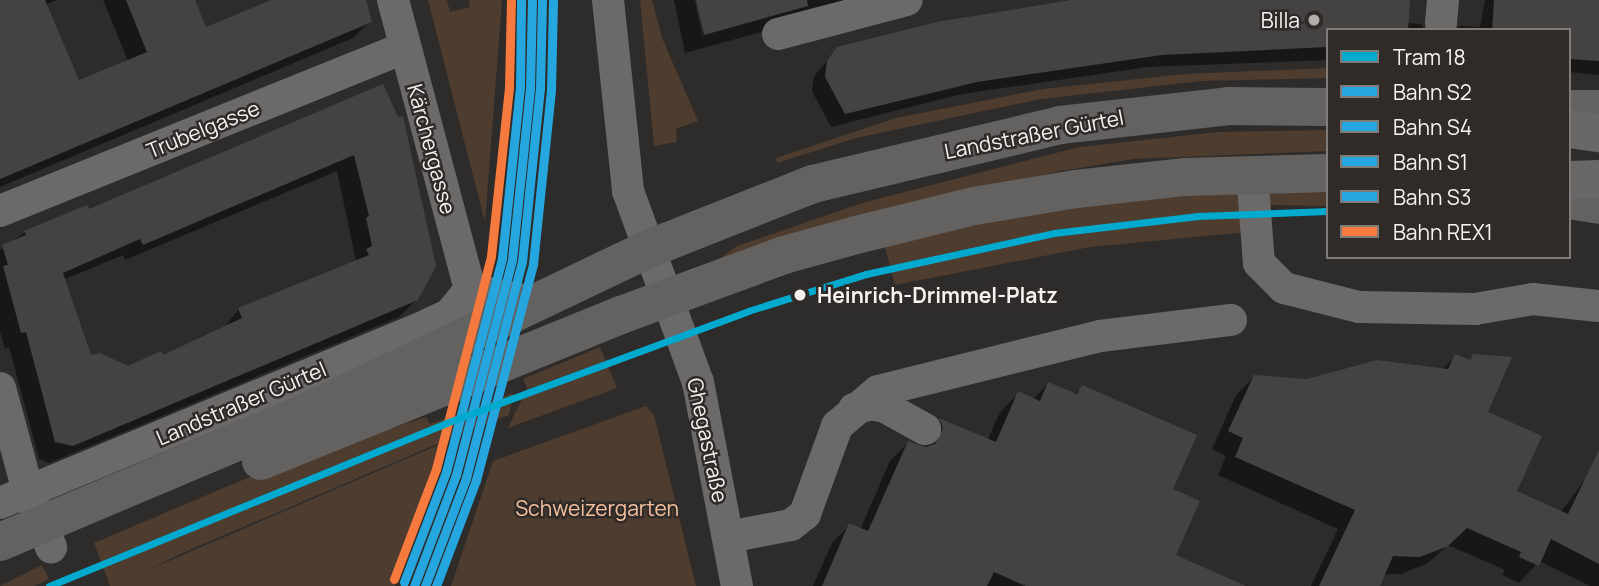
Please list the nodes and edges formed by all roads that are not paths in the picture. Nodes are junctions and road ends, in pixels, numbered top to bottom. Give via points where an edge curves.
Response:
1 (393, 0) edge
2 (608, 0) edge
3 (907, 0) edge
4 (778, 34) dead end
5 (405, 47) junction
6 (1326, 107) edge
7 (1571, 109) edge
8 (1599, 109) edge
9 (1571, 129) edge
10 (1599, 133) edge
11 (1252, 173) junction
12 (1326, 173) edge
13 (1599, 179) edge
14 (1571, 180) edge
15 (1571, 200) edge
16 (1599, 205) edge
17 (0, 211) edge
18 (646, 250) junction
19 (473, 291) junction
20 (665, 299) junction
21 (537, 303) junction
22 (1599, 306) edge
23 (1231, 320) dead end
24 (0, 388) edge
25 (854, 409) junction
26 (925, 429) dead end
27 (30, 516) edge
28 (728, 537) junction
29 (0, 542) edge
30 (0, 568) edge
31 (737, 586) edge

1 - 5 street, Kärchergasse
2 - 18 street via 622,161
3 - 4 street
5 - 17 street, Trubelgasse
5 - 19 street, Kärchergasse
6 - 18 main road, Landstraßer Gürtel via 1229,106 1060,125 877,166 748,208
7 - 8 main road
9 - 10 highway
11 - 12 main road
11 - 20 main road via 1076,188 974,206 785,255
11 - 22 street via 1259,263 1284,288 1359,307 1475,309 1533,299
13 - 14 highway
15 - 16 main road
18 - 20 street
18 - 21 main road
19 - 21 street
19 - 27 street, Landstraßer Gürtel via 450,314
20 - 27 main road, Landstraßer Gürtel via 456,382
20 - 28 street, Ghegastraße via 698,382
21 - 27 main road, Landstraßer Gürtel via 294,418
23 - 25 street via 1113,334 1028,352 878,391
24 - 27 street
25 - 26 street via 871,404 885,407
25 - 28 street via 837,426 805,514 791,525
27 - 29 main road, Landstraßer Gürtel
27 - 30 main road, Landstraßer Gürtel
28 - 31 street, Ghegastraße

